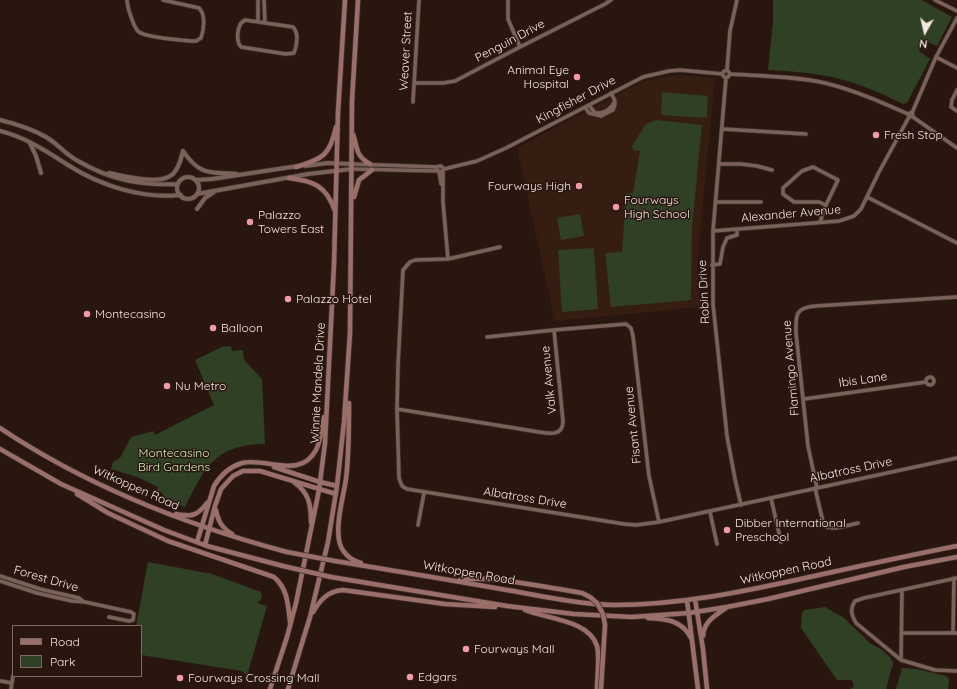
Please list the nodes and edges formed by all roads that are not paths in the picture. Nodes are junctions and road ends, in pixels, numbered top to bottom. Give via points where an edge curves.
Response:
1 (127, 0) edge
2 (163, 0) edge
3 (257, 0) edge
4 (345, 0) edge
5 (358, 0) edge
6 (419, 0) edge
7 (508, 0) edge
8 (611, 0) edge
9 (737, 0) edge
10 (935, 0) edge
11 (264, 1) edge
12 (957, 11) edge
13 (957, 18) edge
14 (258, 22) junction
15 (265, 23) junction
16 (520, 47) junction
17 (936, 58) junction
18 (957, 68) edge
19 (726, 70) junction
20 (723, 74) junction
21 (730, 74) junction
22 (726, 78) junction
23 (414, 83) junction
24 (957, 90) edge
25 (611, 93) junction
26 (413, 102) dead end
27 (587, 106) junction
28 (957, 111) edge
29 (338, 112) junction
30 (911, 115) junction
31 (0, 120) edge
32 (722, 129) junction
33 (0, 130) edge
34 (351, 131) junction
35 (806, 134) dead end
36 (30, 142) junction
37 (957, 148) edge
38 (337, 163) junction
39 (352, 164) junction
40 (370, 164) junction
41 (383, 164) junction
42 (719, 164) junction
43 (399, 165) junction
44 (296, 167) junction
45 (352, 169) junction
46 (444, 169) junction
47 (372, 170) junction
48 (383, 170) junction
49 (399, 170) junction
50 (438, 170) junction
51 (772, 170) dead end
52 (337, 171) junction
53 (41, 172) dead end
54 (101, 172) junction
55 (247, 174) junction
56 (288, 178) junction
57 (196, 180) junction
58 (178, 184) junction
59 (224, 189) junction
60 (442, 191) junction
61 (197, 194) junction
62 (181, 195) junction
63 (867, 197) junction
64 (716, 202) junction
65 (761, 202) dead end
66 (826, 205) junction
67 (352, 206) junction
68 (197, 208) dead end
69 (336, 214) junction
70 (820, 222) junction
71 (737, 229) junction
72 (713, 231) junction
73 (957, 243) edge
74 (500, 246) dead end
75 (448, 259) junction
76 (712, 265) junction
77 (957, 297) edge
78 (629, 326) joint
79 (554, 330) junction
80 (487, 337) dead end
81 (926, 382) dead end
82 (328, 390) junction
83 (347, 391) junction
84 (804, 399) junction
85 (397, 409) junction
86 (0, 428) edge
87 (0, 449) edge
88 (957, 458) edge
89 (267, 464) junction
90 (290, 480) junction
91 (320, 482) junction
92 (61, 484) junction
93 (337, 486) junction
94 (816, 488) junction
95 (319, 490) junction
96 (424, 492) junction
97 (336, 494) junction
98 (771, 498) junction
99 (209, 501) junction
100 (741, 505) junction
101 (215, 506) junction
102 (159, 511) junction
103 (710, 512) junction
104 (659, 522) junction
105 (858, 523) dead end
106 (202, 525) junction
107 (418, 525) dead end
108 (210, 528) junction
109 (312, 530) junction
110 (239, 539) junction
111 (197, 542) junction
112 (781, 542) dead end
113 (717, 544) dead end
114 (205, 546) junction
115 (957, 546) edge
116 (957, 557) edge
117 (382, 569) junction
118 (0, 576) edge
119 (955, 578) edge
120 (0, 581) edge
121 (456, 581) junction
122 (902, 590) junction
123 (695, 599) junction
124 (687, 600) junction
125 (85, 602) junction
126 (507, 606) junction
127 (727, 607) junction
128 (521, 608) junction
129 (955, 610) edge
130 (697, 612) junction
131 (689, 613) junction
132 (109, 617) dead end
133 (310, 617) junction
134 (632, 617) junction
135 (291, 626) junction
136 (902, 633) junction
137 (955, 633) edge
138 (693, 641) junction
139 (703, 649) junction
140 (901, 660) junction
141 (957, 671) edge
142 (13, 677) edge
143 (0, 681) edge
144 (12, 683) junction
145 (11, 689) edge
146 (270, 689) edge
147 (288, 689) edge
148 (597, 689) edge
149 (601, 689) edge
150 (698, 689) edge
151 (707, 689) edge

1 - 2 street via 130,15 139,32 192,41 201,38 204,16 201,10
3 - 11 street
3 - 14 street
4 - 29 main road, Winnie Mandela Drive
5 - 34 main road
6 - 23 street, Weaver Street
7 - 16 street via 508,19
8 - 16 street, Penguin Drive
9 - 19 street via 730,31
10 - 12 street
11 - 15 street
13 - 17 street, Alexander Avenue
14 - 15 street
14 - 15 street via 245,20 241,23 238,33 239,46 286,54 294,53 295,29 291,26
16 - 23 street, Penguin Drive via 455,81
17 - 18 street
17 - 30 street, Alexander Avenue
19 - 20 street
19 - 21 street
20 - 22 street
20 - 25 street, Kingfisher Drive via 669,71 643,77
21 - 22 street
21 - 30 street via 824,83 858,92
22 - 32 street, Robin Drive
23 - 26 street, Weaver Street
24 - 28 street via 951,103 951,107
25 - 27 street, Kingfisher Drive
25 - 27 street via 615,101 613,110 601,116 589,113
27 - 46 street, Kingfisher Drive via 477,161
29 - 38 main road, Winnie Mandela Drive
29 - 44 main road via 329,149 313,162
30 - 37 street
30 - 63 street, Alexander Avenue
31 - 54 street via 46,138 78,162
32 - 35 street
32 - 42 street, Robin Drive
33 - 36 street
34 - 39 main road
34 - 40 main road via 358,154
36 - 53 street
36 - 62 street via 87,176 114,187 136,193
38 - 39 street
38 - 44 street
38 - 52 main road, Winnie Mandela Drive
39 - 40 street
39 - 45 main road
40 - 41 street
41 - 43 street
41 - 48 street
42 - 51 street via 741,164
42 - 64 street, Robin Drive
43 - 49 street
43 - 50 street
44 - 55 street
45 - 47 street
45 - 52 street
45 - 67 main road
46 - 50 street via 441,166
46 - 60 street
47 - 48 street
47 - 67 main road via 359,180
48 - 49 street
49 - 50 street
50 - 60 street
52 - 56 street
52 - 69 main road, Winnie Mandela Drive
54 - 55 street via 163,180 174,173 183,151 199,170
54 - 58 street via 141,184
55 - 57 street
56 - 59 street
56 - 69 main road via 305,180 320,186 330,199
57 - 58 street via 189,177
57 - 61 street via 199,188
58 - 62 street
59 - 61 street
59 - 68 street via 209,195
60 - 75 street
61 - 62 street via 190,198
63 - 70 street, Alexander Avenue via 854,216 839,221
63 - 73 street
64 - 65 street
64 - 72 street, Robin Drive
66 - 66 street via 819,202 794,202 783,194 783,188 802,171 813,167 838,180
66 - 70 street
67 - 83 main road
69 - 82 main road, Winnie Mandela Drive
70 - 71 street, Alexander Avenue
71 - 72 street, Alexander Avenue
71 - 76 street via 737,235 727,238 724,242 720,264
72 - 76 street, Robin Drive
74 - 75 street, Albatross Drive
75 - 85 street, Albatross Drive via 415,260 403,270
76 - 100 street, Robin Drive via 713,304 727,436
77 - 84 street, Flamingo Avenue via 802,308 796,319
78 - 79 street, Valk Avenue via 622,324
78 - 104 street, Fisant Avenue via 633,336 649,476
79 - 80 street
79 - 85 street, Valk Avenue via 563,421 562,429 557,434
81 - 84 street, Ibis Lane
82 - 89 main road via 321,436 313,454 304,463 296,465
82 - 91 main road, Winnie Mandela Drive
83 - 93 main road
83 - 117 main road via 348,450 339,540 344,553 351,559
84 - 94 street, Flamingo Avenue via 808,446
85 - 96 street, Albatross Drive via 399,478 402,486 407,489
86 - 102 main road, Witkoppen Road via 87,477
87 - 92 main road, Witkoppen Road
88 - 94 street, Albatross Drive
89 - 91 main road
89 - 99 main road via 241,463 227,470 214,486
90 - 95 main road
90 - 101 main road via 260,471 243,471 226,482
90 - 109 main road via 301,488 309,500
91 - 93 main road
91 - 95 main road, Winnie Mandela Drive
92 - 111 main road, Witkoppen Road via 139,520
92 - 135 main road via 108,513 148,532 188,549 274,577 286,593
93 - 97 main road
94 - 98 street, Albatross Drive
94 - 105 street, Flamingo Avenue via 824,526 832,528
95 - 97 main road
95 - 109 main road, Winnie Mandela Drive
96 - 104 street, Albatross Drive via 624,524
96 - 107 street
97 - 133 main road via 328,542
98 - 100 street, Albatross Drive
98 - 112 street
99 - 102 main road via 194,515 185,516
99 - 106 main road
100 - 103 street, Albatross Drive
101 - 108 main road
101 - 110 main road via 219,522
102 - 106 main road, Witkoppen Road
103 - 104 street, Albatross Drive
103 - 113 street
106 - 108 main road, Witkoppen Road
106 - 111 main road
108 - 110 main road, Witkoppen Road
108 - 114 main road
109 - 135 main road, Winnie Mandela Drive
110 - 117 main road, Witkoppen Road, bridge via 287,552
111 - 114 main road, Witkoppen Road
114 - 126 main road, Witkoppen Road, bridge via 331,577
115 - 123 main road, Witkoppen Road
116 - 127 main road, Witkoppen Road
117 - 121 main road, Witkoppen Road
118 - 125 street, Forest Drive via 79,598
119 - 122 street
119 - 129 street
120 - 125 street, Forest Drive via 37,593
121 - 124 main road, Witkoppen Road via 592,604
121 - 149 main road, bridge via 496,580 582,593 590,597 597,603 605,624
122 - 136 street
122 - 140 street via 855,601 851,609 856,622
123 - 124 main road, Witkoppen Road
123 - 130 main road
124 - 131 main road
125 - 132 street, Forest Drive via 131,612 134,617 129,621
126 - 128 main road, Witkoppen Road
126 - 133 main road via 445,604 343,590 323,597
127 - 130 main road, Witkoppen Road
127 - 139 main road via 705,625
128 - 134 main road, Witkoppen Road
128 - 148 main road via 578,626 588,632 596,645
129 - 137 street
130 - 131 main road, Witkoppen Road
130 - 139 main road
131 - 134 main road, Witkoppen Road
131 - 138 main road
133 - 147 main road
134 - 138 main road via 676,622 684,627
135 - 146 main road, Winnie Mandela Drive
136 - 137 street
136 - 140 street
138 - 150 main road
139 - 151 main road
140 - 141 street via 935,670
142 - 144 street
143 - 144 street
144 - 145 street

